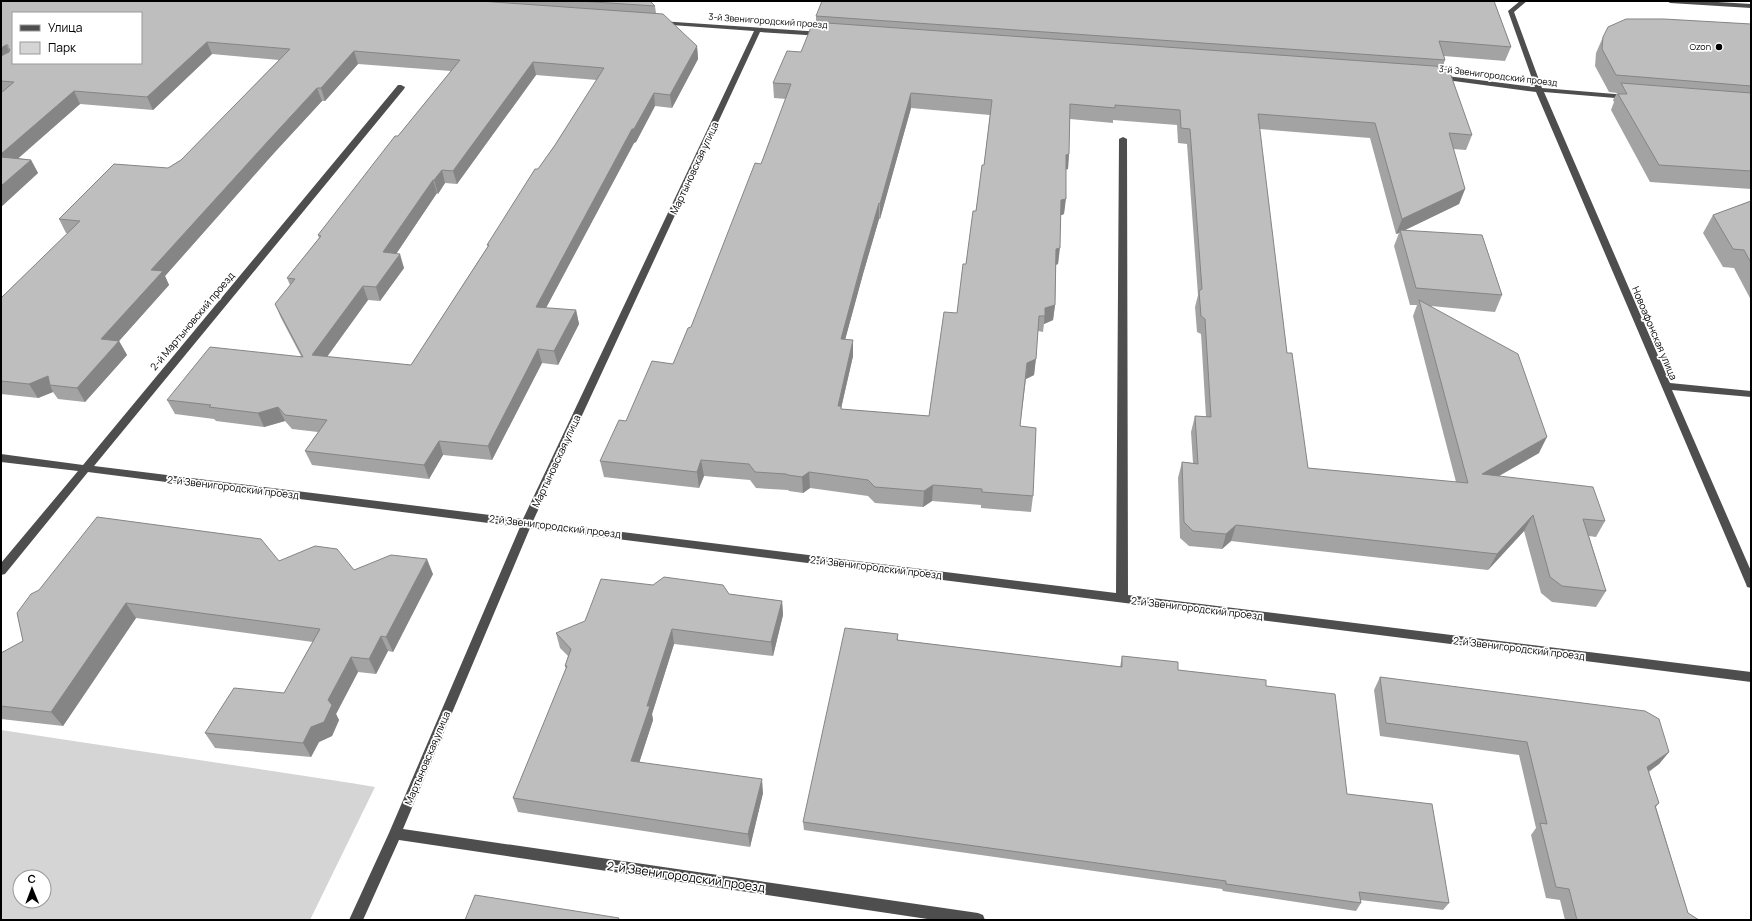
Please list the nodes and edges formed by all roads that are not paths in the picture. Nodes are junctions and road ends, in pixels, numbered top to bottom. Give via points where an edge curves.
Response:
1 (1524, 1) edge
2 (1670, 1) edge
3 (1751, 6) edge
4 (656, 22) edge
5 (758, 30) junction
6 (830, 35) edge
7 (1433, 77) edge
8 (401, 87) dead end
9 (1539, 90) junction
10 (1633, 98) edge
11 (1123, 140) dead end
12 (1666, 386) junction
13 (1751, 394) edge
14 (1, 458) edge
15 (84, 468) junction
16 (527, 523) junction
17 (1, 571) edge
18 (1751, 584) edge
19 (1122, 598) junction
20 (1751, 677) edge
21 (395, 834) junction
22 (356, 920) edge
23 (978, 920) edge

1 - 9 street, Новоафонская улица via 1512,11
2 - 3 street
4 - 5 street, 3-й Звенигородский проезд
5 - 6 street, 3-й Звенигородский проезд
5 - 16 street, Мартыновская улица
7 - 9 street, 3-й Звенигородский проезд
8 - 15 street, 2-й Мартыновский проезд
9 - 10 street, 3-й Звенигородский проезд
9 - 12 street, Новоафонская улица
11 - 19 street
12 - 13 street
12 - 18 street, Новоафонская улица
14 - 15 street, 2-й Звенигородский проезд
15 - 16 street, 2-й Звенигородский проезд
15 - 17 street, 2-й Мартыновский проезд
16 - 19 street, 2-й Звенигородский проезд
16 - 21 street, Мартыновская улица
19 - 20 street, 2-й Звенигородский проезд
21 - 22 street, Мартыновская улица
21 - 23 street, 2-й Звенигородский проезд

